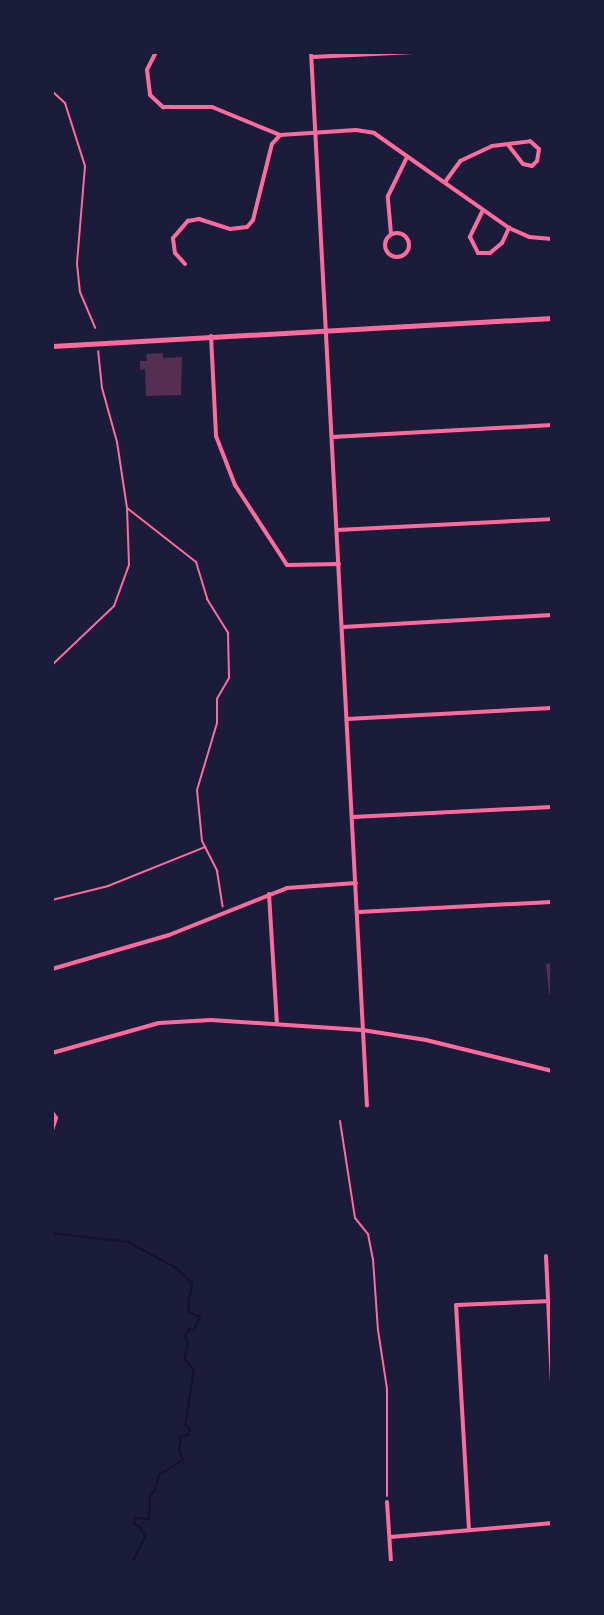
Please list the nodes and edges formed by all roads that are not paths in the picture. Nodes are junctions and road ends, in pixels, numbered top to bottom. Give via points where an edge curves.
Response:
1 (156, 52) edge
2 (414, 52) edge
3 (375, 53) edge
4 (312, 55) edge
5 (316, 133) junction
6 (280, 135) junction
7 (508, 145) junction
8 (407, 157) junction
9 (445, 182) junction
10 (482, 212) junction
11 (509, 228) junction
12 (391, 234) junction
13 (552, 239) edge
14 (185, 264) dead end
15 (552, 318) edge
16 (326, 330) junction
17 (211, 336) junction
18 (52, 346) edge
19 (552, 425) edge
20 (332, 437) junction
21 (552, 519) edge
22 (337, 530) junction
23 (339, 564) junction
24 (552, 615) edge
25 (342, 627) junction
26 (552, 708) edge
27 (347, 719) junction
28 (552, 807) edge
29 (353, 817) junction
30 (356, 883) junction
31 (269, 894) junction
32 (552, 902) edge
33 (358, 912) junction
34 (52, 969) edge
35 (277, 1023) junction
36 (362, 1030) junction
37 (52, 1053) edge
38 (552, 1071) edge
39 (367, 1106) dead end
40 (52, 1112) edge
41 (52, 1130) edge
42 (546, 1256) dead end
43 (550, 1301) edge
44 (552, 1385) edge
45 (387, 1502) road end
46 (552, 1523) edge
47 (469, 1530) junction
48 (390, 1537) junction
49 (391, 1563) edge

1 - 6 street via 147,70 148,83 150,95 163,107 212,107
2 - 3 street
3 - 4 street
4 - 5 street
5 - 6 street
5 - 8 street via 374,133
5 - 16 street
6 - 14 street via 272,144 253,220 247,227 230,229 199,219 188,221 173,238 175,253
7 - 7 street via 535,143 537,161 523,164
7 - 9 street via 476,151 460,161
8 - 9 street
8 - 12 street via 388,196
9 - 10 street
10 - 11 street
10 - 11 street via 470,237 478,253 490,253
11 - 13 street
12 - 12 street via 387,252 403,256 408,239
15 - 16 main road
16 - 17 main road
16 - 20 street
17 - 18 main road
17 - 23 street via 216,436 235,485 287,565
19 - 20 street
20 - 22 street
21 - 22 street
22 - 23 street
23 - 25 street
24 - 25 street
25 - 27 street
26 - 27 street
27 - 29 street
28 - 29 street
29 - 30 street
30 - 31 street
30 - 33 street
31 - 34 street via 169,935
31 - 35 street
32 - 33 street
33 - 36 street
35 - 36 street
35 - 37 street via 159,1023
36 - 38 street
36 - 39 street
40 - 41 street
42 - 43 street
43 - 44 street
43 - 47 street via 456,1305
45 - 48 street
46 - 47 street
47 - 48 street
48 - 49 street

